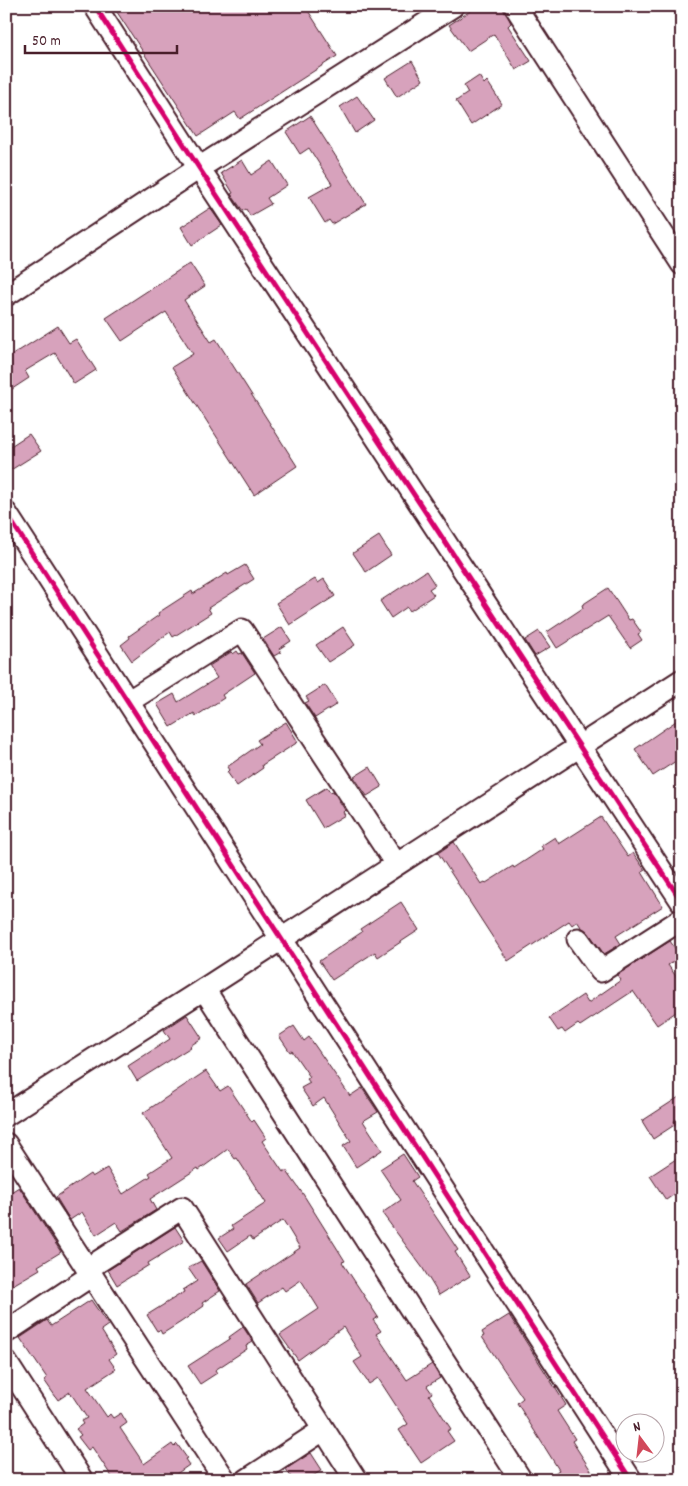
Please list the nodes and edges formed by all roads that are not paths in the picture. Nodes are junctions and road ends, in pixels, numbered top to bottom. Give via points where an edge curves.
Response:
1 (95, 6) edge
2 (453, 6) edge
3 (515, 6) edge
4 (199, 168) junction
5 (682, 264) edge
6 (6, 295) edge
7 (6, 513) edge
8 (682, 680) edge
9 (129, 701) junction
10 (579, 746) junction
11 (396, 864) junction
12 (682, 902) edge
13 (682, 919) edge
14 (283, 938) junction
15 (578, 939) dead end
16 (204, 989) junction
17 (6, 1115) edge
18 (6, 1144) edge
19 (89, 1272) junction
20 (6, 1332) edge
21 (6, 1362) edge
22 (323, 1430) junction
23 (82, 1480) edge
24 (225, 1480) edge
25 (247, 1480) edge
26 (356, 1480) edge
27 (521, 1480) edge
28 (631, 1480) edge

1 - 4 street
2 - 4 street
3 - 5 street
4 - 6 street
4 - 10 street
7 - 9 street
8 - 10 street
9 - 11 street via 242,630
9 - 14 street
10 - 11 street
10 - 12 street
11 - 14 street
13 - 15 street via 601,971
14 - 16 street
14 - 28 street
16 - 17 street
16 - 27 street
18 - 19 street
19 - 20 street
19 - 22 street via 182,1208
19 - 24 street
21 - 23 street
22 - 25 street
22 - 26 street

